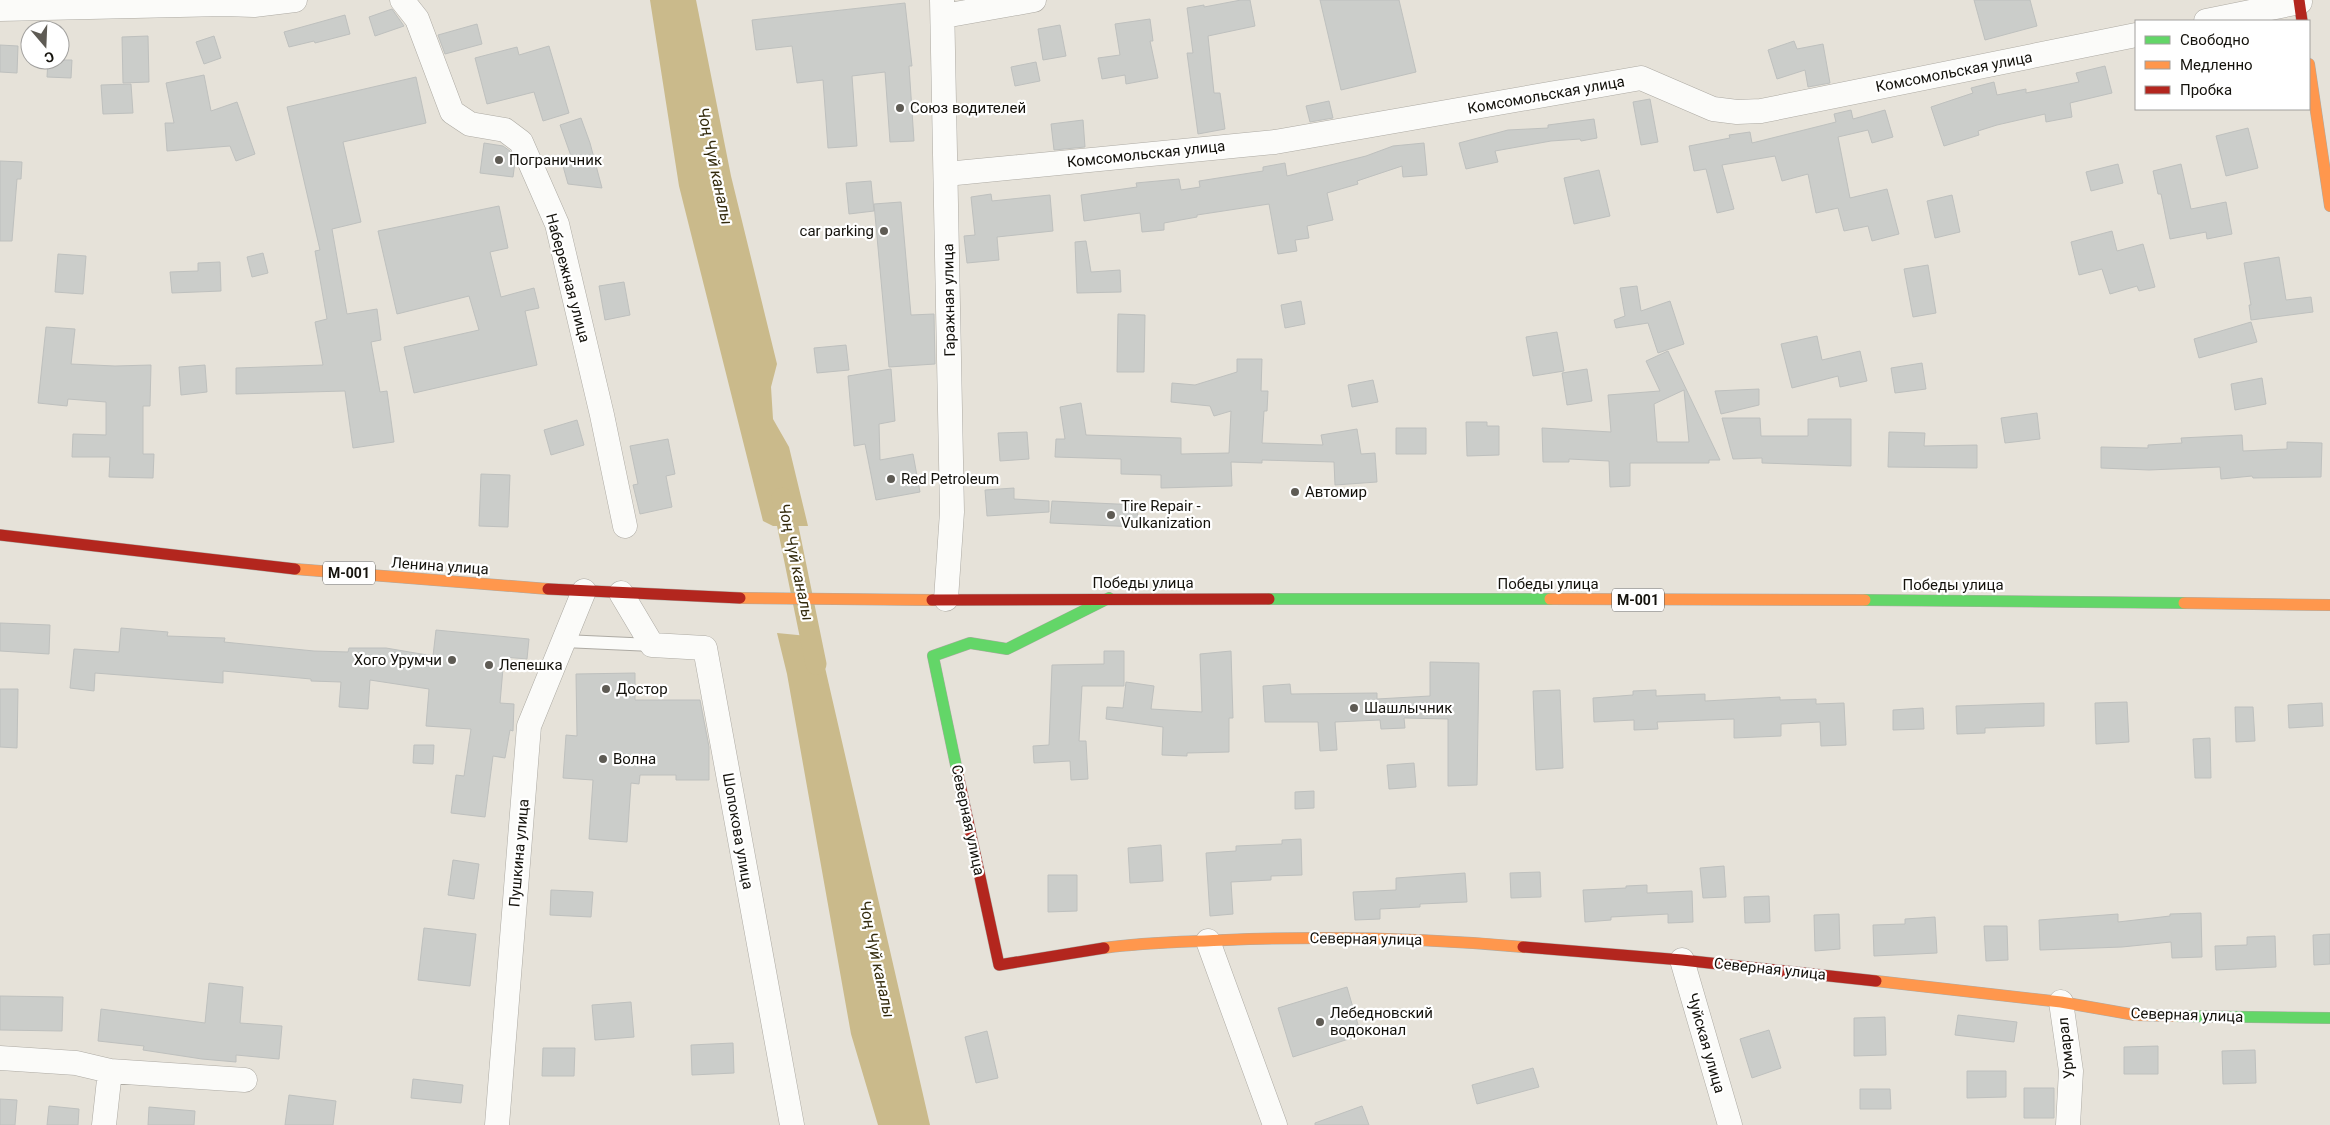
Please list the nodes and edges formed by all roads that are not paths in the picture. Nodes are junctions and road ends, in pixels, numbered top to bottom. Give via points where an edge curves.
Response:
1 (295, 0) edge
2 (402, 0) edge
3 (1034, 0) edge
4 (224, 2) edge
5 (943, 8) edge
6 (2301, 8) edge
7 (0, 9) edge
8 (2213, 20) edge
9 (2135, 35) edge
10 (2310, 68) edge
11 (2324, 124) edge
12 (946, 174) junction
13 (2330, 206) edge
14 (625, 526) dead end
15 (0, 535) edge
16 (584, 591) junction
17 (621, 593) junction
18 (1109, 598) junction
19 (886, 599) joint
20 (946, 599) junction
21 (2330, 605) edge
22 (564, 641) junction
23 (652, 645) junction
24 (1208, 941) junction
25 (1682, 960) junction
26 (2061, 1002) junction
27 (2330, 1018) edge
28 (0, 1058) edge
29 (110, 1071) junction
30 (246, 1080) dead end
31 (104, 1125) edge
32 (497, 1125) edge
33 (792, 1125) edge
34 (1275, 1125) edge
35 (1730, 1125) edge
36 (2068, 1125) edge

1 - 4 street via 254,5
2 - 14 street, Набережная улица via 418,19 452,112 470,124 506,130 522,142 558,224
3 - 5 street
4 - 7 street
5 - 12 street, Гаражная улица
6 - 8 street
9 - 12 street, Комсомольская улица via 1761,111 1712,109 1641,78 1275,142
10 - 11 main road
11 - 13 main road
12 - 20 street, Гаражная улица via 952,512
15 - 16 main road, Ленина улица / М-001 via 404,579
16 - 17 main road, Ленина улица / М-001
16 - 22 street, Пушкина улица
17 - 19 main road, Ленина улица / М-001
17 - 23 street
18 - 20 main road, Победы улица / М-001
18 - 21 main road, Победы улица / М-001
18 - 24 main road, Северная улица via 1007,649 970,643 933,656 999,965 1133,944
19 - 20 main road, Победы улица / М-001
22 - 23 lane
22 - 32 street, Пушкина улица via 529,726
23 - 33 street, Шопокова улица via 705,648
24 - 25 main road, Северная улица via 1306,937 1455,941
24 - 34 street
25 - 26 main road, Северная улица
25 - 35 street, Чуйская улица
26 - 27 main road, Северная улица via 2135,1015
26 - 36 street, Урмарал via 2071,1070
28 - 29 street via 76,1062
29 - 30 street
29 - 31 street

